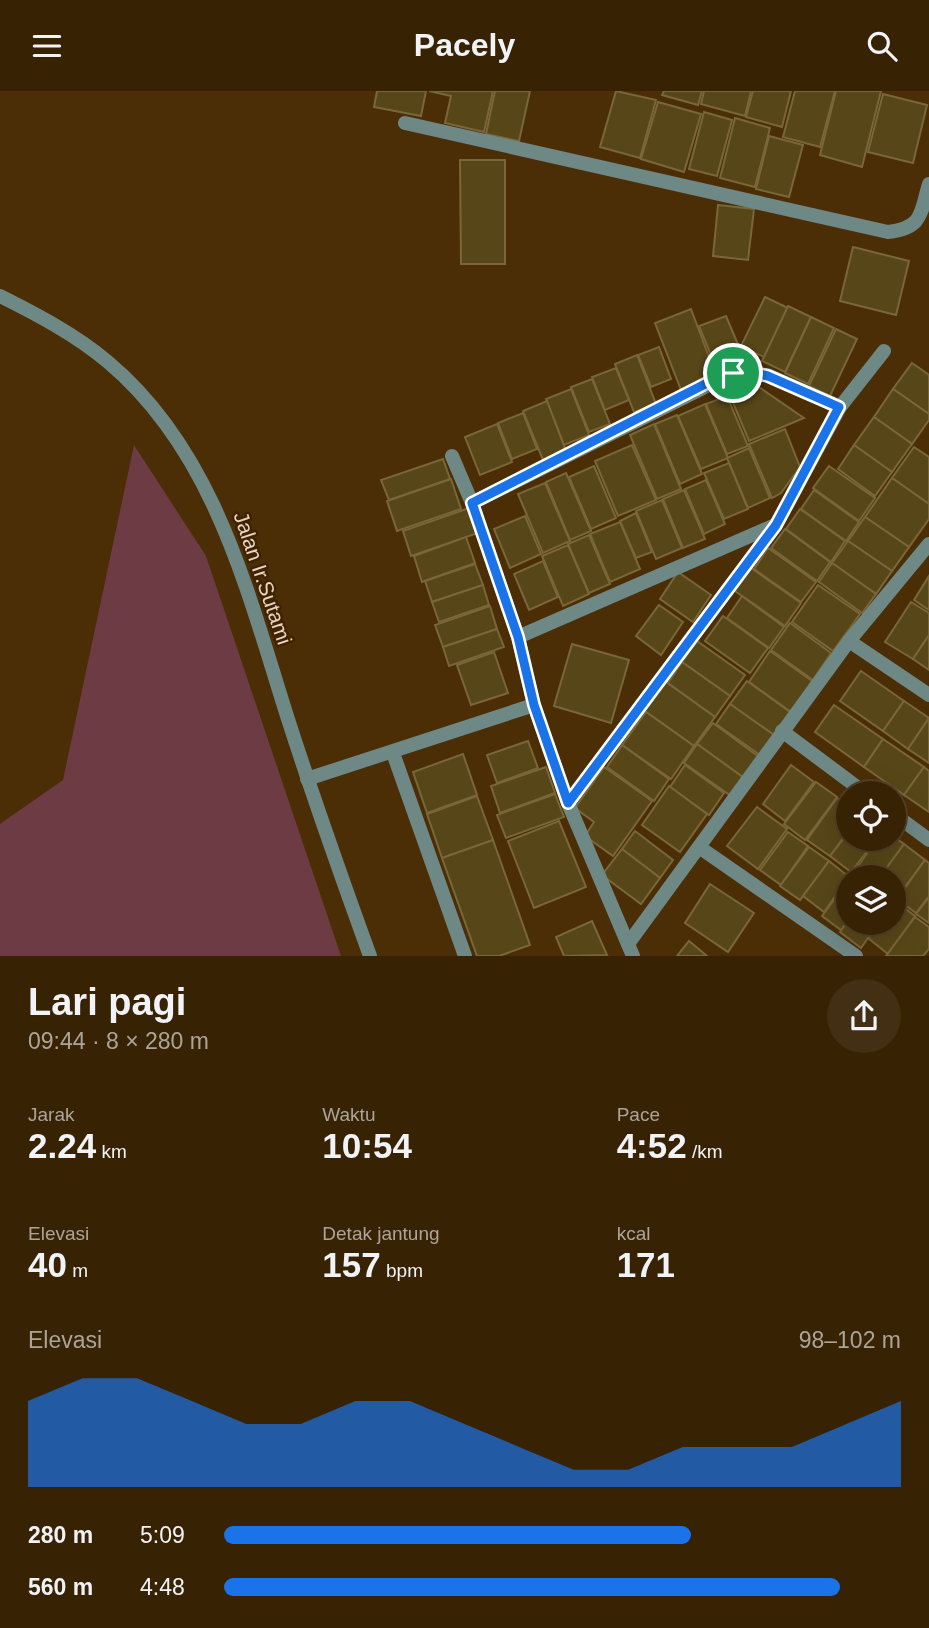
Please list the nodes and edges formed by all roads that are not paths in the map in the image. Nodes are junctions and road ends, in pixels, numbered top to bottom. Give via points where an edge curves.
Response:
1 (405, 123) dead end
2 (929, 184) edge
3 (0, 296) edge
4 (884, 351) dead end
5 (839, 407) junction
6 (452, 456) dead end
7 (472, 503) junction
8 (776, 525) junction
9 (929, 544) edge
10 (518, 637) junction
11 (849, 641) junction
12 (929, 695) edge
13 (534, 705) junction
14 (782, 731) junction
15 (393, 753) junction
16 (307, 779) junction
17 (849, 781) edge
18 (568, 803) junction
19 (906, 823) edge
20 (929, 840) edge
21 (699, 847) junction
22 (630, 950) edge
23 (370, 956) edge
24 (465, 956) edge
25 (856, 956) edge

1 - 2 street via 888,232 905,230 918,221
3 - 16 street, Jalan Ir.Sutami via 37,314 108,362 161,417 190,460 237,557
4 - 5 street
5 - 7 street via 768,376 733,373
5 - 8 street
6 - 7 street
7 - 10 street
8 - 10 street
8 - 18 street
9 - 11 street
10 - 13 street
11 - 12 street
11 - 14 street
13 - 15 street
13 - 18 street
14 - 17 street
14 - 21 street
15 - 16 street
15 - 24 street
16 - 23 street, Jalan Ir.Sutami
18 - 22 street
19 - 20 street
21 - 22 street
21 - 25 street

